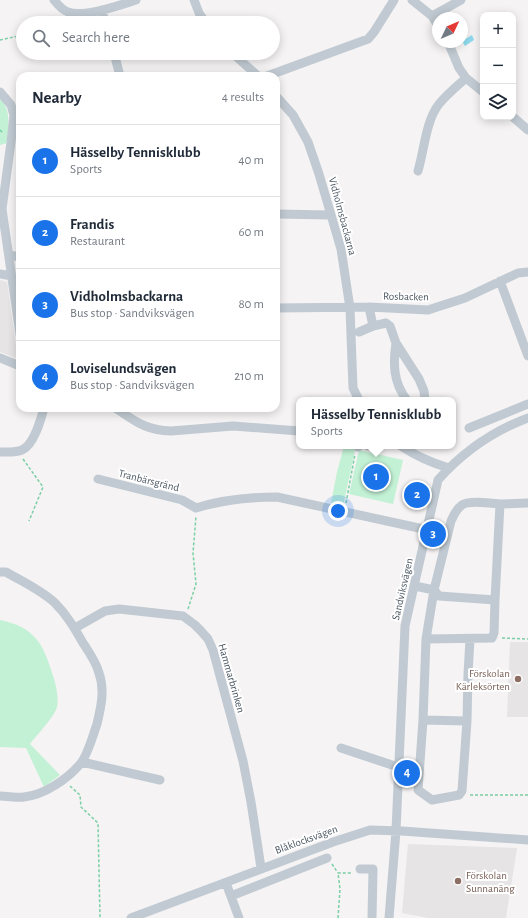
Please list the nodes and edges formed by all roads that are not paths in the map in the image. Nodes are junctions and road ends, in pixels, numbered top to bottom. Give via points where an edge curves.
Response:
1 (54, 0) edge
2 (136, 0) edge
3 (194, 0) edge
4 (394, 0) edge
5 (412, 0) edge
6 (461, 0) edge
7 (102, 10) junction
8 (439, 12) edge
9 (103, 16) edge
10 (201, 16) edge
11 (432, 16) edge
12 (451, 48) edge
13 (116, 60) edge
14 (240, 60) edge
15 (119, 72) edge
16 (253, 72) edge
17 (278, 72) edge
18 (466, 78) junction
19 (480, 90) edge
20 (0, 92) edge
21 (280, 101) edge
22 (516, 120) edge
23 (528, 130) edge
24 (418, 171) dead end
25 (280, 214) edge
26 (330, 215) junction
27 (9, 255) junction
28 (16, 256) edge
29 (528, 272) edge
30 (0, 274) edge
31 (12, 276) junction
32 (500, 281) junction
33 (16, 305) edge
34 (369, 307) junction
35 (280, 308) edge
36 (350, 308) junction
37 (373, 326) junction
38 (359, 332) dead end
39 (396, 343) junction
40 (528, 356) edge
41 (0, 358) edge
42 (16, 364) edge
43 (358, 397) edge
44 (405, 397) edge
45 (425, 397) edge
46 (528, 404) edge
47 (43, 412) edge
48 (122, 412) edge
49 (528, 418) edge
50 (469, 428) dead end
51 (296, 431) edge
52 (412, 449) edge
53 (0, 452) edge
54 (449, 468) junction
55 (98, 479) dead end
56 (528, 503) edge
57 (500, 504) junction
58 (428, 530) junction
59 (0, 572) edge
60 (415, 586) junction
61 (434, 590) junction
62 (495, 600) junction
63 (75, 628) junction
64 (426, 639) junction
65 (470, 639) junction
66 (423, 720) junction
67 (467, 721) junction
68 (341, 748) dead end
69 (82, 762) junction
70 (398, 767) junction
71 (160, 780) dead end
72 (0, 796) edge
73 (396, 831) junction
74 (528, 840) edge
75 (327, 858) dead end
76 (261, 868) junction
77 (360, 869) road end
78 (226, 883) junction
79 (231, 896) junction
80 (131, 918) edge
81 (238, 918) edge
82 (372, 918) edge
83 (389, 918) edge

1 - 7 street via 59,7 69,12 80,14
2 - 7 street
3 - 10 street
4 - 17 street via 368,39
5 - 11 street
6 - 8 street
7 - 9 street
12 - 18 street
13 - 15 street
14 - 16 street
18 - 19 street
18 - 24 street via 438,105 430,121
20 - 27 street via 11,105 14,116 2,209
21 - 26 street, Vidholmsbackarna via 308,142
22 - 23 street
25 - 26 street
26 - 36 street, Vidholmsbackarna via 341,249
27 - 28 street
27 - 31 street
29 - 32 street, Rosbacken via 518,273
30 - 31 street
31 - 33 street
32 - 34 street, Rosbacken via 465,298 428,310
32 - 40 street
34 - 36 street, Rosbacken
34 - 37 street
35 - 36 street, Rosbacken
36 - 43 street, Vidholmsbackarna via 353,388
37 - 38 street
37 - 39 street via 386,323 390,326
39 - 44 street via 396,381
39 - 45 street via 419,379
41 - 42 street
46 - 50 street
47 - 53 street via 30,443 24,450
48 - 51 street via 146,427 162,431 227,426
49 - 54 street, Sandviksvägen via 480,442
52 - 54 street via 434,463
54 - 58 street, Sandviksvägen via 438,480
55 - 58 street, Tranbärsgränd via 182,500 196,508 215,502 277,497
56 - 57 street
57 - 61 street via 466,503 456,510
57 - 62 street
58 - 60 street, Sandviksvägen
59 - 63 street via 6,572 43,594 63,612
60 - 61 street
60 - 70 street, Sandviksvägen via 405,626
61 - 62 street via 439,596
61 - 64 street
62 - 65 street via 492,638
63 - 69 street via 99,672 103,688 94,734
63 - 76 street, Hammarbrinken via 105,611 119,609 183,616 208,639 243,761
64 - 65 street
64 - 66 street
65 - 67 street
66 - 67 street
66 - 67 street via 418,790 432,800 459,794 462,791
68 - 70 street
69 - 71 street
69 - 72 street via 49,789 35,795
70 - 73 street, Sandviksvägen
73 - 74 street, Blåklocksvägen
73 - 76 street, Blåklocksvägen via 370,830
73 - 83 street, Sandviksvägen
75 - 79 street
76 - 78 street, Blåklocksvägen
77 - 82 street via 373,869
78 - 79 street
78 - 80 street, Blåklocksvägen
79 - 81 street

